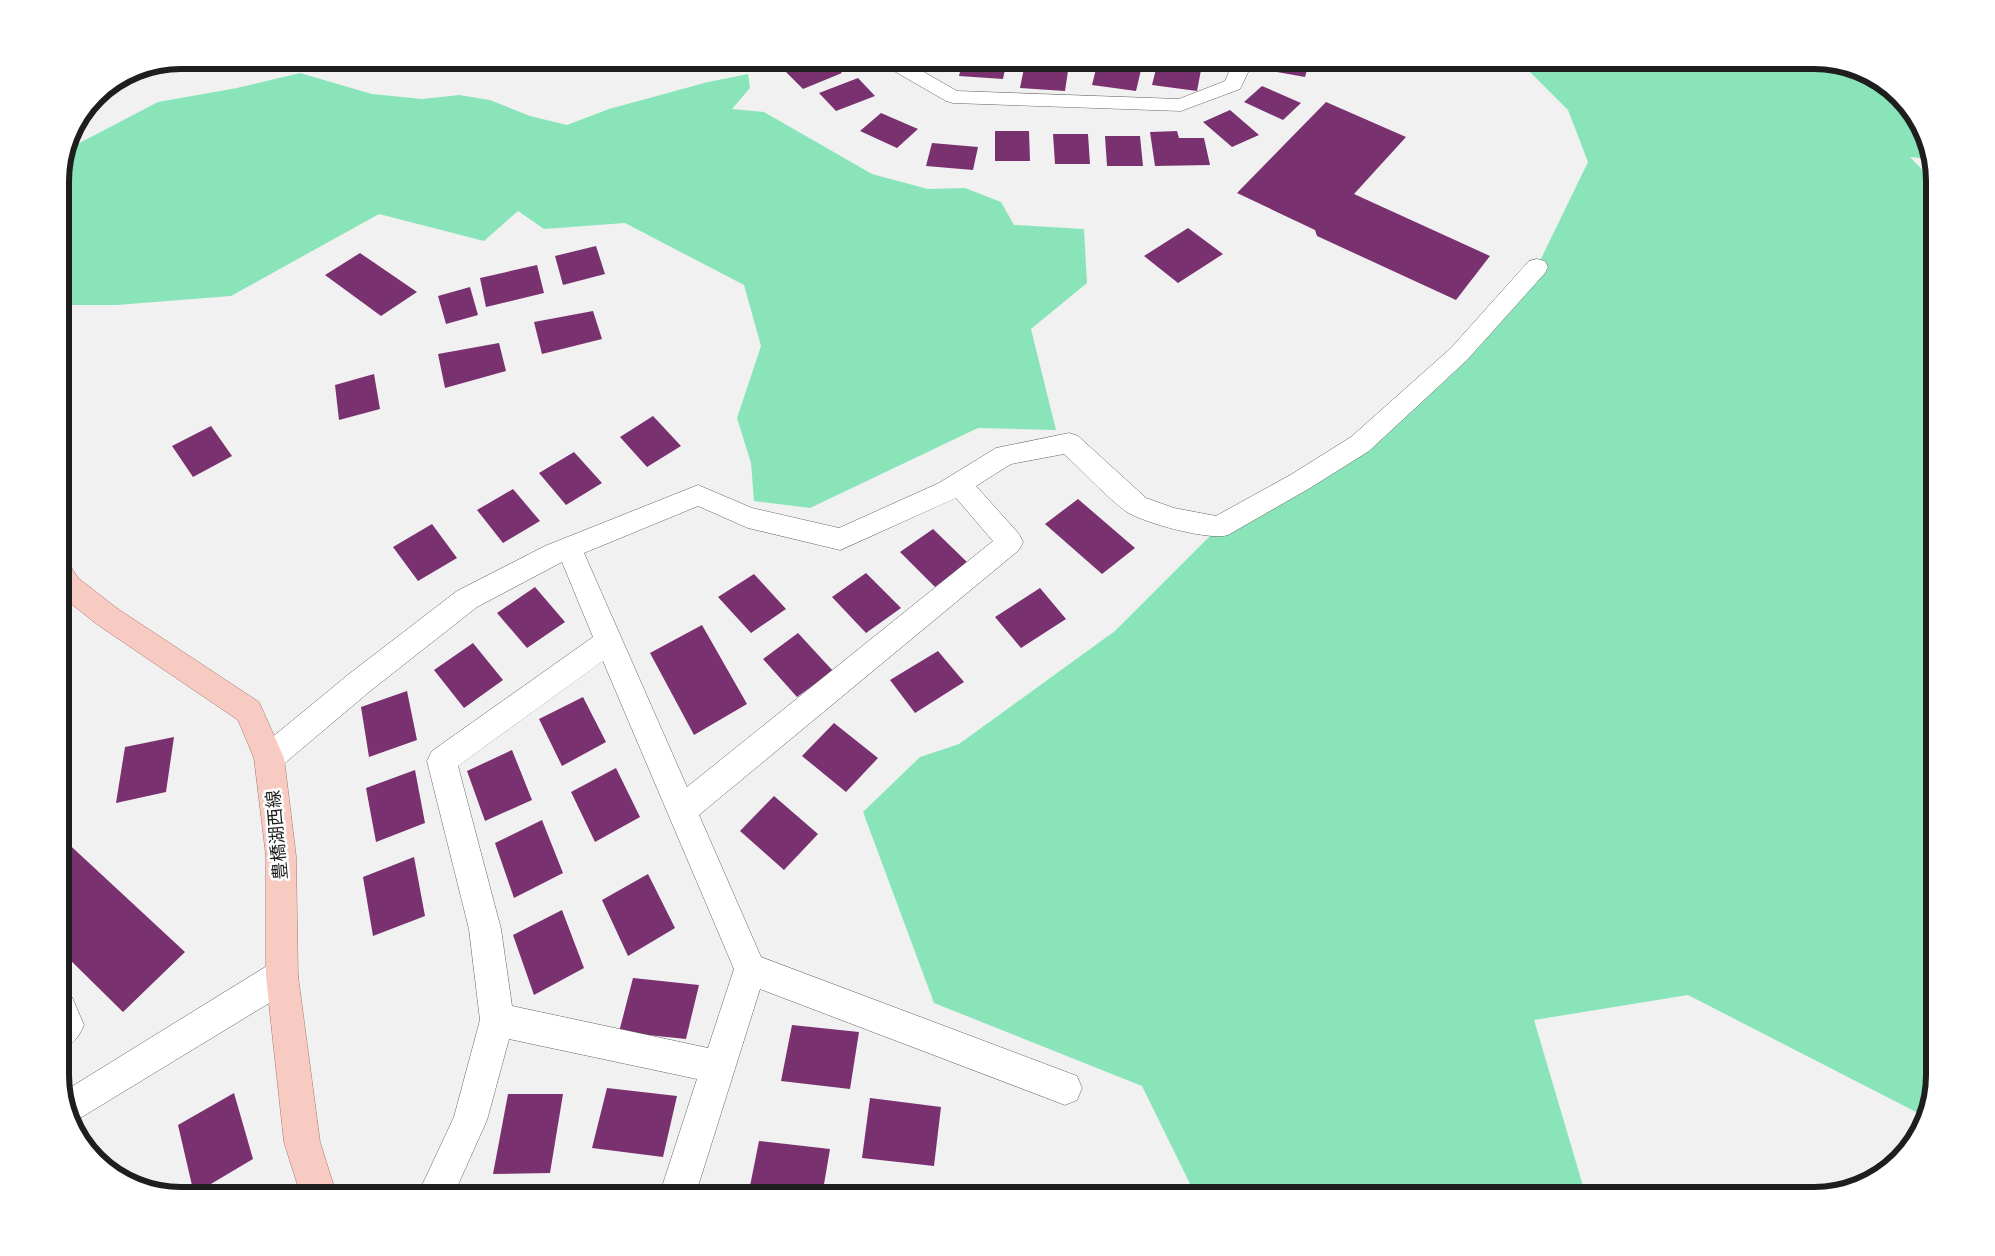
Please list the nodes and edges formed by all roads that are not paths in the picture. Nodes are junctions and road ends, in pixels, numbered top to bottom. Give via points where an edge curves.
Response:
1 (905, 69) edge
2 (1240, 69) edge
3 (1537, 267) dead end
4 (958, 484) junction
5 (569, 548) junction
6 (69, 589) edge
7 (609, 641) junction
8 (269, 758) junction
9 (682, 810) junction
10 (750, 969) junction
11 (282, 976) junction
12 (497, 1020) junction
13 (719, 1067) junction
14 (1065, 1088) dead end
15 (73, 1105) edge
16 (316, 1187) edge
17 (439, 1187) edge
18 (681, 1187) edge

1 - 2 street via 954,97 1180,105 1233,85
3 - 4 street via 1459,354 1360,444 1219,527 1172,518 1137,505 1069,443 1005,456
4 - 5 street via 840,539 748,516 698,495
4 - 9 street via 1010,542
5 - 7 street
5 - 8 street via 467,599
6 - 8 main road, 豊橋湖西線 via 249,711
7 - 9 street
7 - 12 street via 442,761 485,929
8 - 11 main road, 豊橋湖西線 via 281,856
9 - 10 street
10 - 13 street
10 - 14 street
11 - 15 street
11 - 16 main road, 豊橋湖西線 via 302,1142
12 - 13 street
12 - 17 street via 470,1120
13 - 18 street

